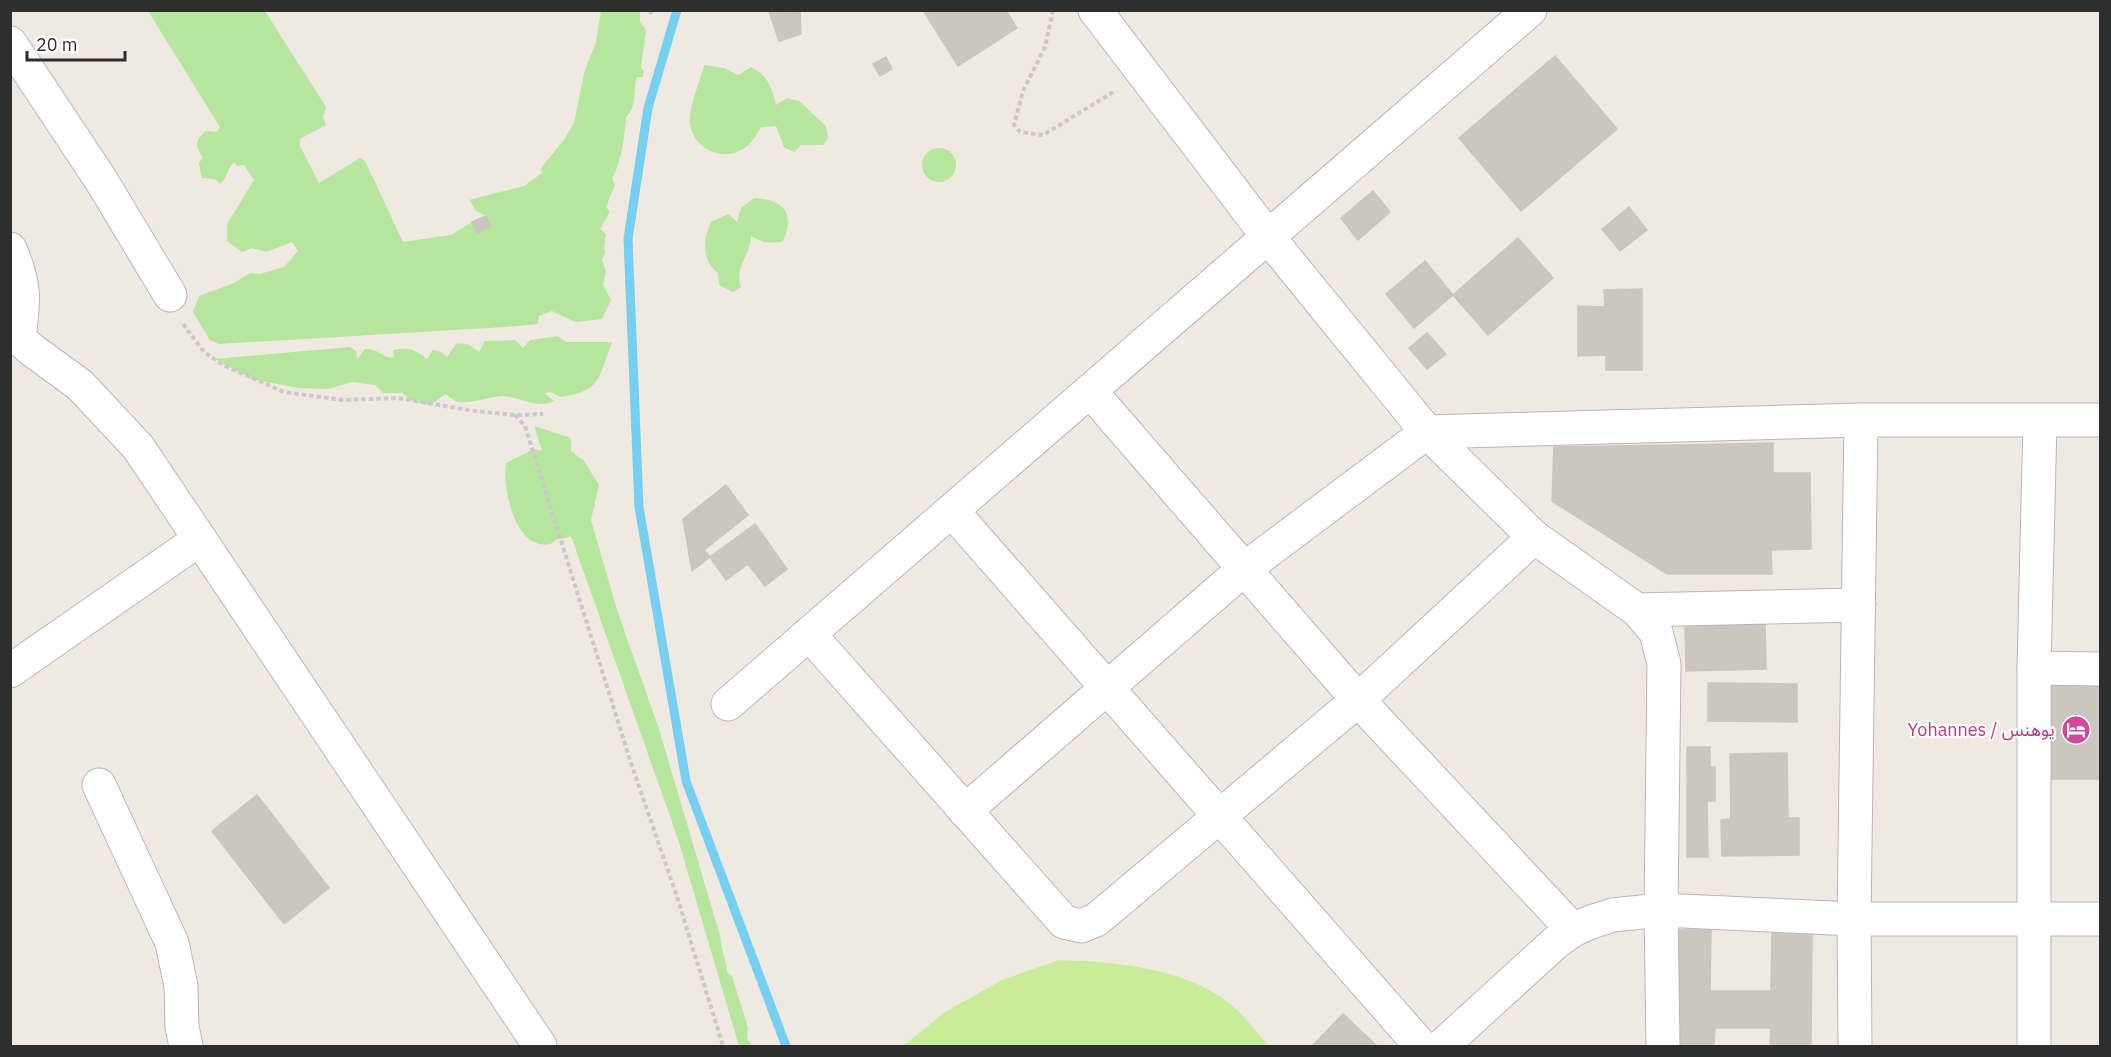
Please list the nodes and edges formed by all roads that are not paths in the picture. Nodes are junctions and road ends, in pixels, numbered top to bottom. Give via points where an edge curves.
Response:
1 (1095, 10) edge
2 (1530, 10) edge
3 (10, 43) edge
4 (21, 80) edge
5 (1269, 238) junction
6 (10, 249) edge
7 (170, 296) road end
8 (18, 346) edge
9 (1090, 391) junction
10 (1861, 420) junction
11 (2100, 420) edge
12 (2040, 421) junction
13 (1427, 432) junction
14 (953, 512) junction
15 (1534, 537) junction
16 (200, 539) junction
17 (1244, 569) junction
18 (1859, 605) junction
19 (1637, 610) junction
20 (809, 634) junction
21 (2034, 668) junction
22 (2100, 669) edge
23 (10, 671) edge
24 (1106, 689) junction
25 (1358, 700) junction
26 (728, 704) dead end
27 (99, 785) dead end
28 (965, 811) junction
29 (1221, 815) junction
30 (1661, 910) junction
31 (1854, 919) junction
32 (2100, 919) edge
33 (2034, 920) junction
34 (1573, 930) junction
35 (186, 1047) edge
36 (540, 1047) edge
37 (1421, 1047) edge
38 (1442, 1047) edge
39 (1663, 1047) edge
40 (1855, 1047) edge
41 (2034, 1047) edge

1 - 5 street
2 - 5 street
3 - 4 street
4 - 7 street via 101,180
5 - 9 street
5 - 13 street
6 - 8 street via 22,276
8 - 16 street via 80,385 138,447
9 - 14 street
9 - 17 street
10 - 12 street
10 - 13 street
10 - 18 street
11 - 12 street
12 - 21 street
13 - 15 street
13 - 17 street
14 - 20 street
14 - 24 street
15 - 19 street
15 - 25 street
16 - 23 street
16 - 36 street
17 - 24 street
17 - 25 street
18 - 19 street
18 - 31 street
19 - 30 street via 1656,632 1664,664
20 - 26 street
20 - 28 street
21 - 22 street
21 - 33 street
24 - 28 street
24 - 29 street
25 - 29 street
25 - 34 street
27 - 35 street via 172,943 181,986
28 - 29 street via 1064,922 1081,926 1095,920
29 - 37 street
30 - 31 street
30 - 34 street via 1613,915
30 - 39 street
31 - 33 street
31 - 40 street
32 - 33 street
33 - 41 street
34 - 38 street via 1534,960

